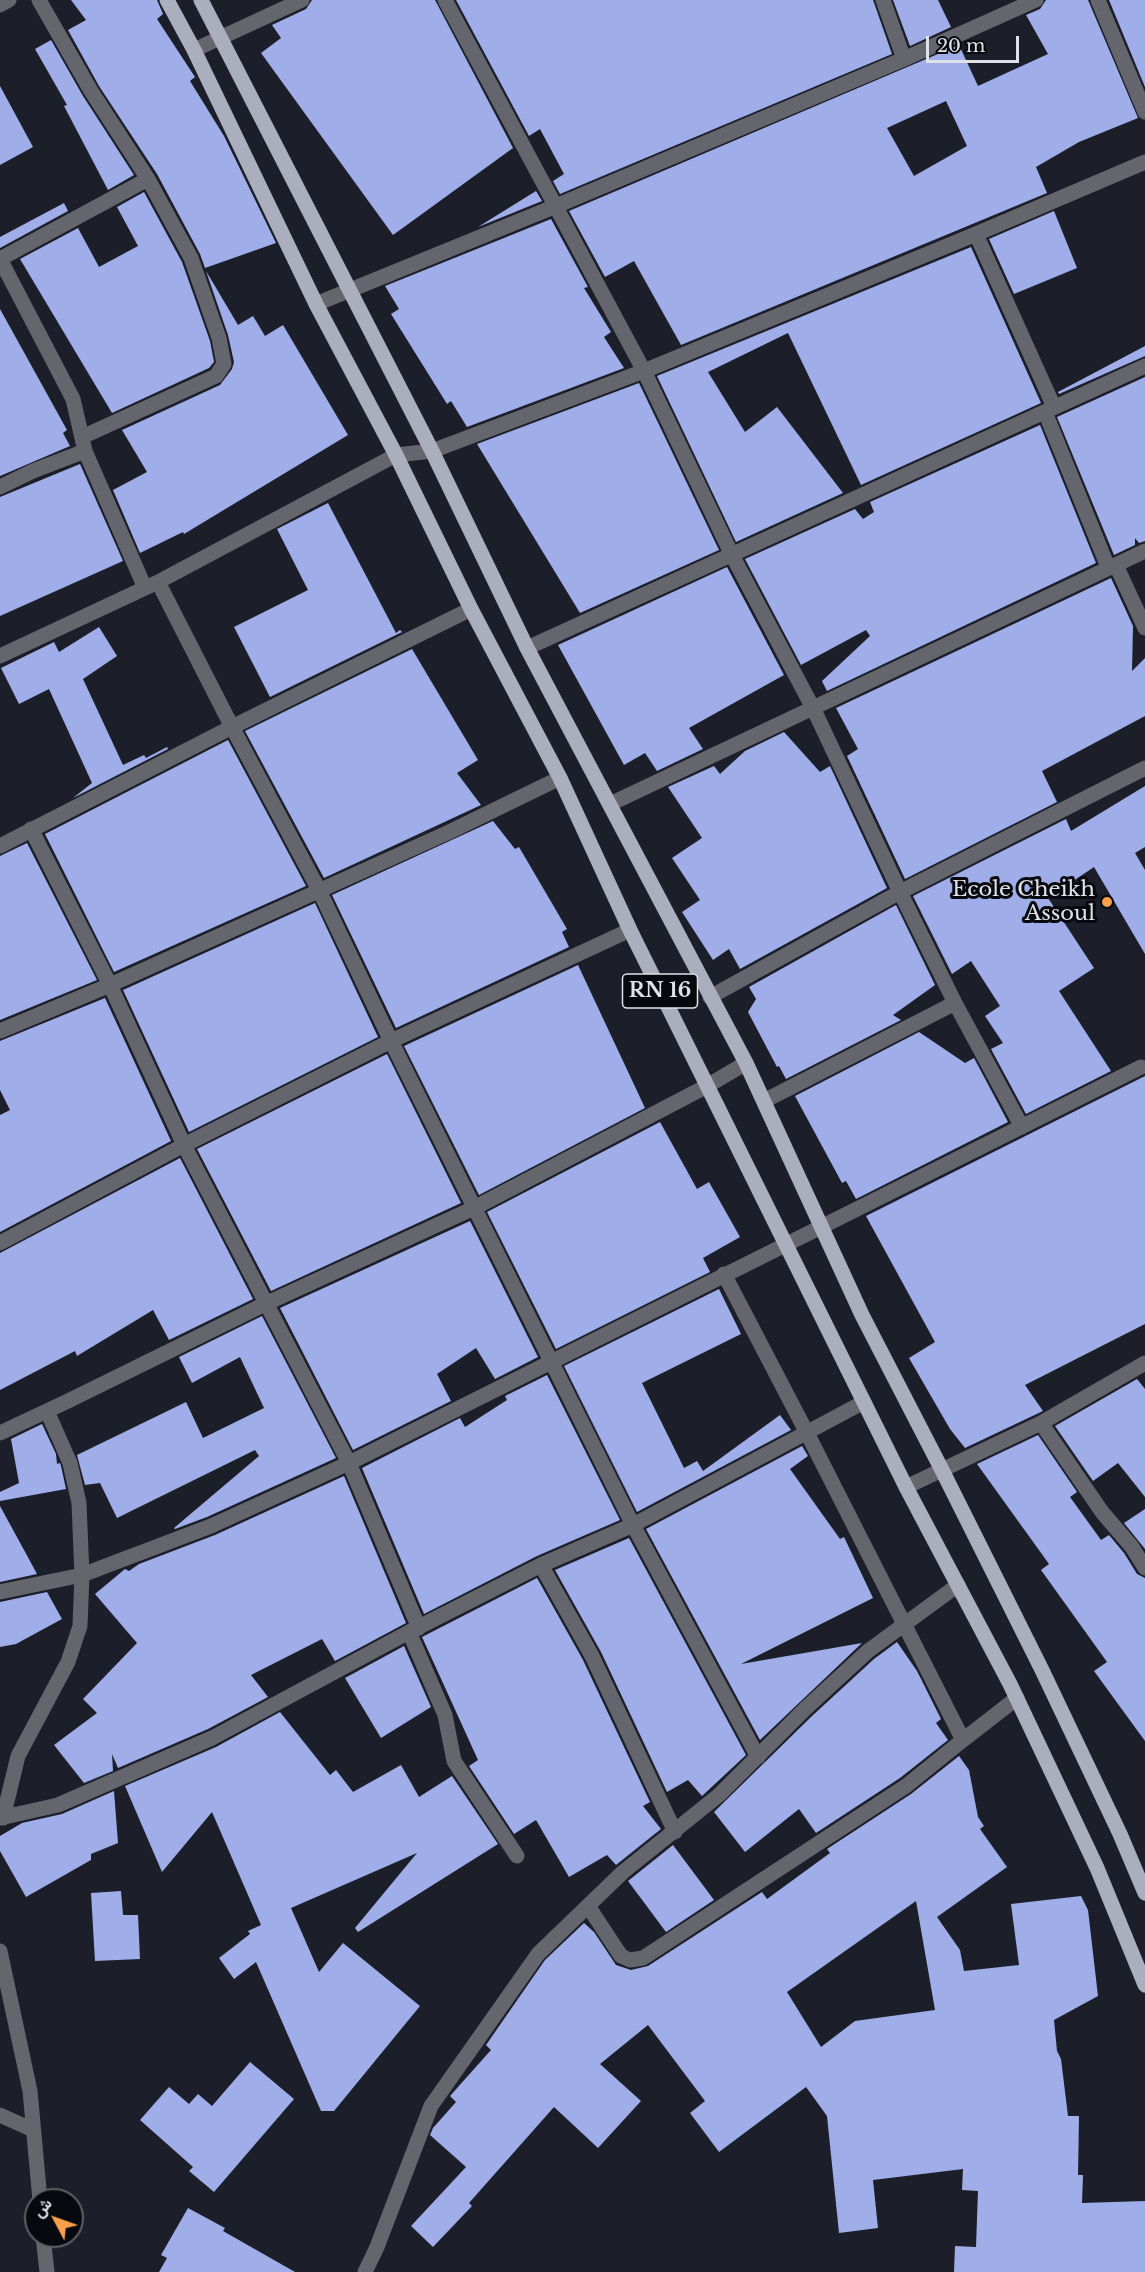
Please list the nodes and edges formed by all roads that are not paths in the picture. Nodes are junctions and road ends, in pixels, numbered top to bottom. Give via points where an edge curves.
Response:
1 (9, 0) edge
2 (39, 0) edge
3 (167, 0) edge
4 (201, 0) edge
5 (302, 0) edge
6 (446, 0) edge
7 (883, 0) edge
8 (1036, 0) edge
9 (1098, 0) edge
10 (0, 5) edge
11 (221, 38) junction
12 (194, 50) junction
13 (904, 58) junction
14 (1145, 112) edge
15 (1145, 162) edge
16 (148, 179) junction
17 (556, 206) junction
18 (976, 234) junction
19 (0, 259) edge
20 (349, 291) junction
21 (316, 304) junction
22 (1145, 366) edge
23 (644, 371) junction
24 (1050, 410) junction
25 (84, 444) junction
26 (432, 452) junction
27 (396, 455) junction
28 (0, 487) edge
29 (1145, 551) edge
30 (732, 555) junction
31 (1112, 566) junction
32 (151, 585) junction
33 (471, 609) junction
34 (1145, 628) edge
35 (527, 648) junction
36 (0, 656) edge
37 (814, 710) junction
38 (231, 727) junction
39 (1145, 768) edge
40 (560, 778) junction
41 (610, 804) junction
42 (31, 829) junction
43 (0, 846) edge
44 (319, 890) junction
45 (900, 892) junction
46 (630, 930) junction
47 (110, 985) junction
48 (710, 997) junction
49 (955, 1003) junction
50 (0, 1031) edge
51 (391, 1041) junction
52 (746, 1063) junction
53 (1141, 1067) dead end
54 (707, 1086) junction
55 (764, 1101) junction
56 (1022, 1127) junction
57 (184, 1145) junction
58 (474, 1208) junction
59 (821, 1225) junction
60 (0, 1243) edge
61 (786, 1244) junction
62 (724, 1274) junction
63 (265, 1304) junction
64 (551, 1361) junction
65 (1145, 1363) edge
66 (864, 1402) junction
67 (47, 1411) junction
68 (1041, 1424) junction
69 (0, 1433) edge
70 (807, 1433) junction
71 (348, 1463) junction
72 (942, 1470) junction
73 (906, 1487) junction
74 (633, 1524) junction
75 (1145, 1538) edge
76 (1132, 1547) junction
77 (541, 1565) junction
78 (1145, 1568) edge
79 (82, 1575) junction
80 (958, 1585) junction
81 (0, 1592) edge
82 (903, 1626) junction
83 (414, 1630) junction
84 (1017, 1698) junction
85 (963, 1740) junction
86 (758, 1757) junction
87 (1, 1818) edge
88 (675, 1832) junction
89 (517, 1856) dead end
90 (1145, 1893) edge
91 (588, 1906) junction
92 (0, 1951) edge
93 (1145, 1985) edge
94 (0, 2115) edge
95 (33, 2130) junction
96 (39, 2188) edge
97 (44, 2248) edge
98 (47, 2272) edge
99 (365, 2272) edge

1 - 10 street
2 - 16 street
3 - 12 main road, RN 16
4 - 11 main road, RN 16
5 - 11 street
6 - 17 street
7 - 13 street
8 - 13 street
9 - 14 street
11 - 12 street
11 - 20 main road, RN 16
12 - 21 main road, RN 16
13 - 17 street
15 - 18 street
16 - 19 street
16 - 25 street via 191,258 224,364 216,376
17 - 20 street
17 - 23 street
18 - 23 street
18 - 24 street
19 - 25 street via 73,399
20 - 21 street
20 - 26 main road, RN 16
21 - 27 main road, RN 16
22 - 24 street
23 - 26 street
23 - 30 street
24 - 30 street
24 - 31 street
25 - 28 street
25 - 32 street
26 - 27 street
26 - 35 main road, RN 16
27 - 32 street
27 - 33 main road, RN 16
29 - 31 street
30 - 35 street
30 - 37 street
31 - 34 street
31 - 37 street
32 - 36 street
32 - 38 street
33 - 38 street
33 - 40 main road, RN 16
35 - 41 main road, RN 16
37 - 41 street
37 - 45 street
38 - 42 street
38 - 44 street
39 - 45 street
40 - 44 street
40 - 46 main road, RN 16
41 - 48 main road, RN 16
42 - 43 street
42 - 47 street
44 - 47 street
44 - 51 street
45 - 48 street
45 - 49 street
46 - 51 street
46 - 54 main road, RN 16
47 - 50 street
47 - 57 street
48 - 52 main road, RN 16
49 - 55 street
49 - 56 street
51 - 57 street
51 - 58 street
52 - 54 street
52 - 55 main road, RN 16
53 - 56 street
54 - 58 street
54 - 61 main road, RN 16
55 - 59 main road, RN 16
56 - 59 street
57 - 60 street
57 - 63 street
58 - 63 street
58 - 64 street
59 - 61 street
59 - 72 main road, RN 16 via 862,1315
61 - 62 street
61 - 66 main road, RN 16
62 - 64 street
62 - 70 street
63 - 67 street
63 - 71 street
64 - 71 street
64 - 74 street
65 - 68 street
66 - 70 street
66 - 73 main road, RN 16
67 - 69 street
67 - 79 street via 70,1463 79,1503
68 - 72 street
68 - 76 street via 1102,1512
70 - 74 street
70 - 82 street
71 - 79 street via 211,1526
71 - 83 street
72 - 73 street
72 - 90 main road, RN 16
73 - 80 main road, RN 16
74 - 77 street
74 - 86 street
75 - 76 street
76 - 78 street
77 - 83 street
77 - 88 street via 592,1656
79 - 81 street
79 - 87 street via 80,1626 68,1662 18,1756
80 - 82 street
80 - 84 main road, RN 16
82 - 85 street
82 - 86 street via 868,1651
83 - 87 street via 212,1738 58,1805
83 - 89 street via 445,1715 454,1761
84 - 85 street
84 - 93 main road, RN 16 via 1097,1868
85 - 91 street via 906,1786 643,1958 630,1960 621,1956
86 - 88 street
88 - 91 street via 623,1872
91 - 99 street via 538,1954 431,2106
92 - 95 street via 30,2091
94 - 95 street
95 - 96 street
97 - 98 street

